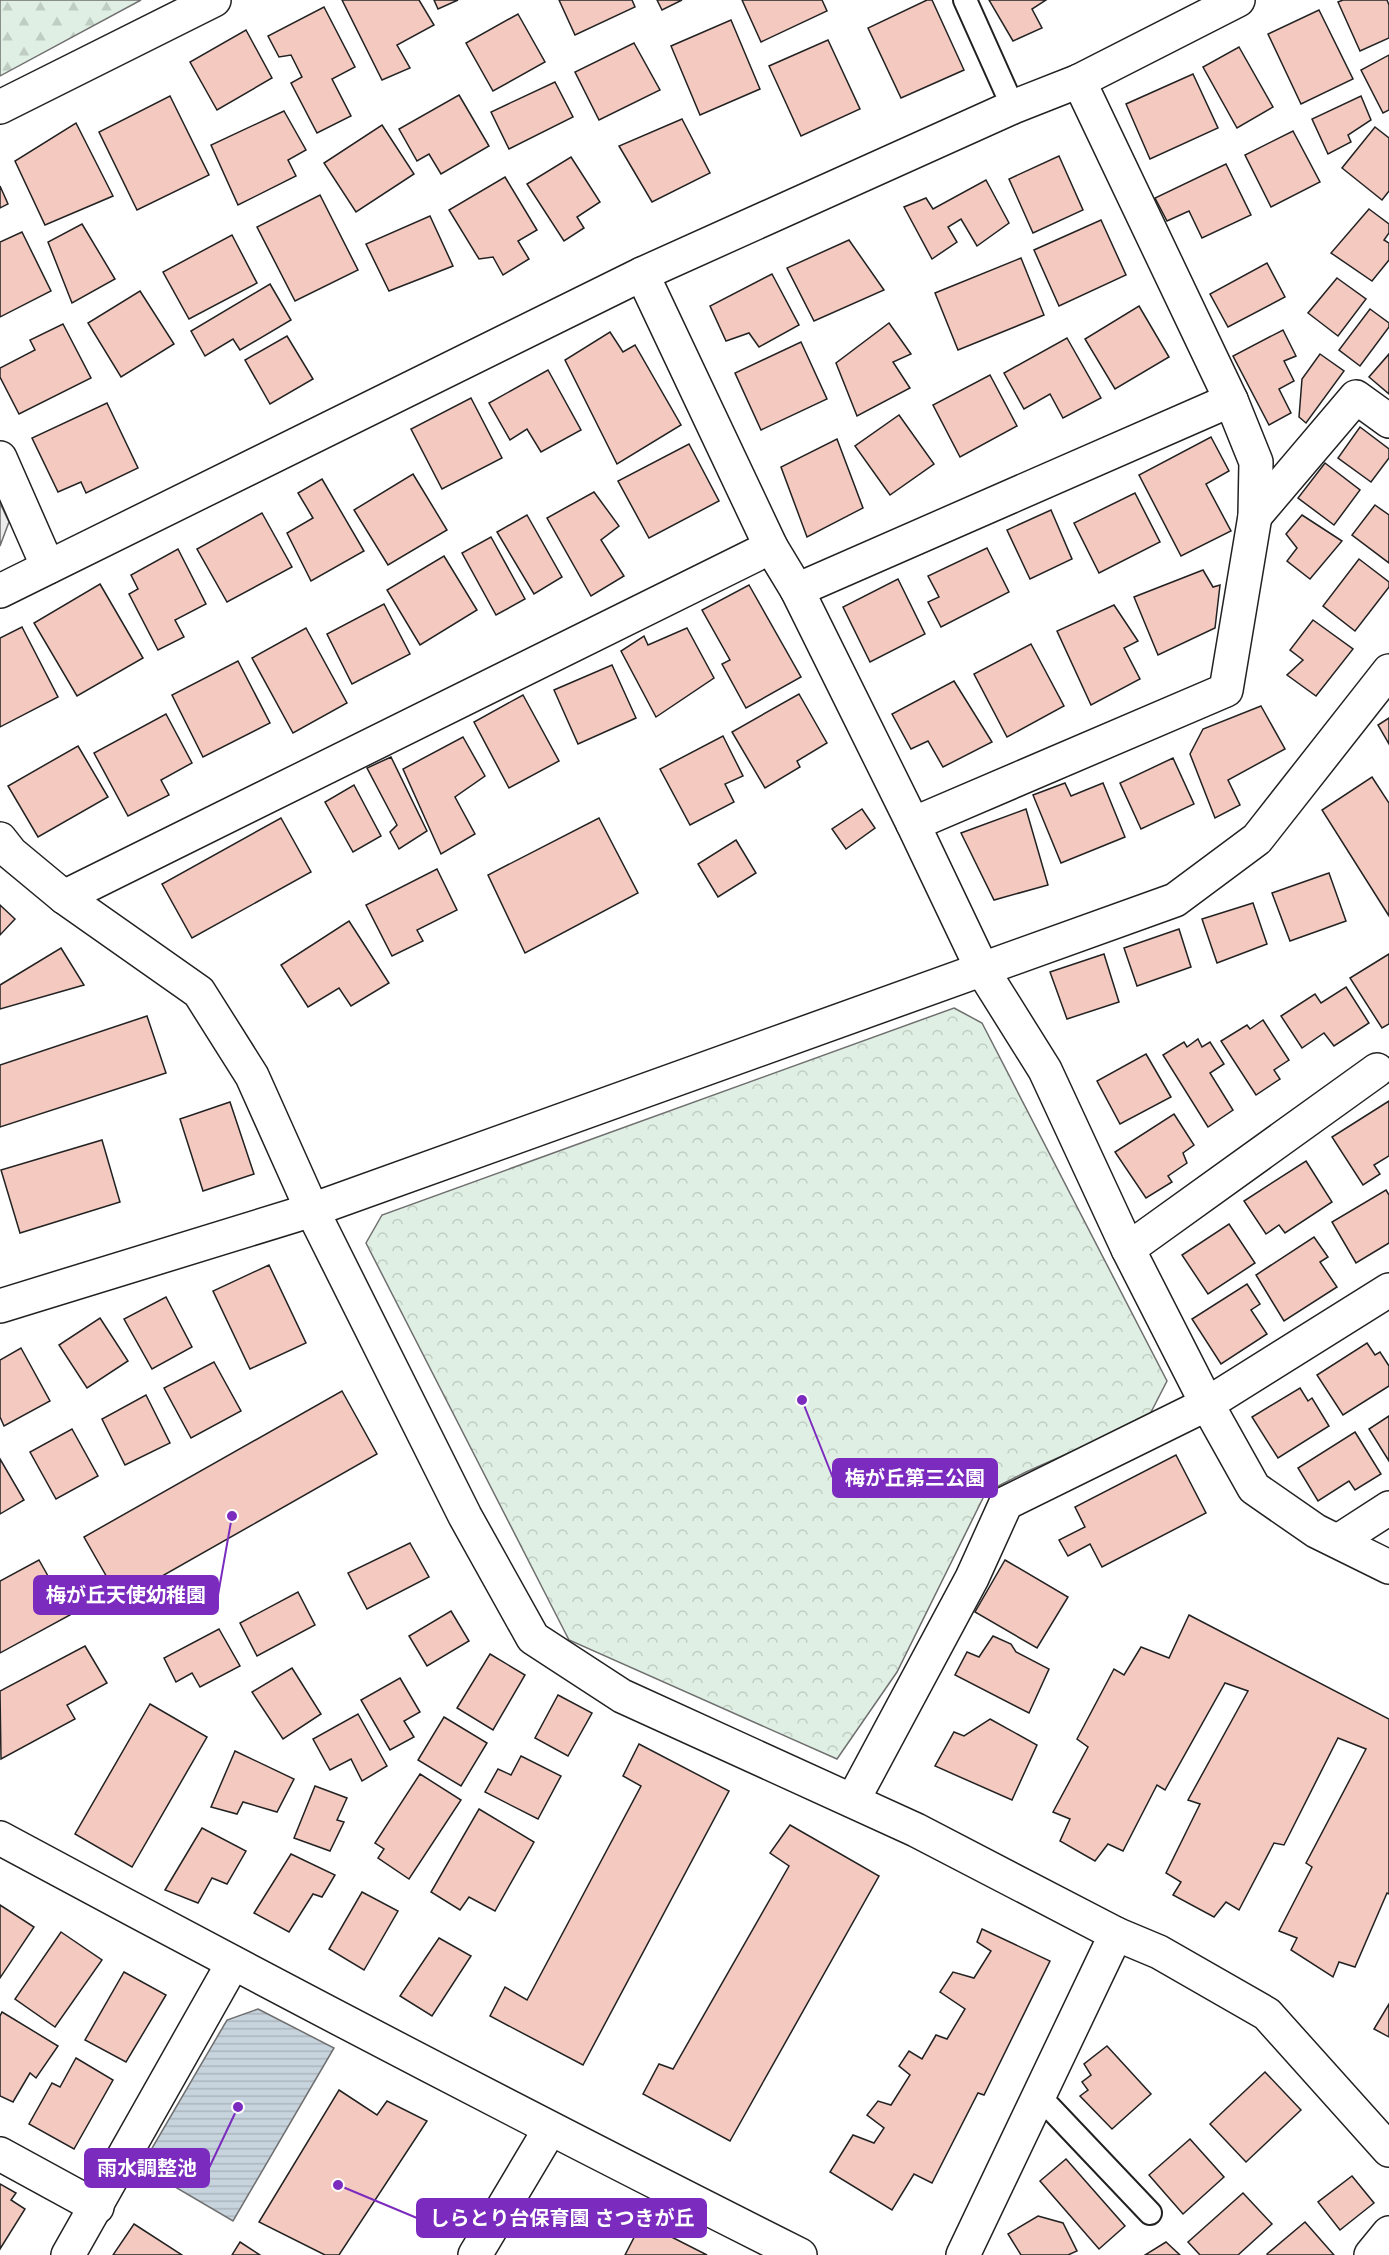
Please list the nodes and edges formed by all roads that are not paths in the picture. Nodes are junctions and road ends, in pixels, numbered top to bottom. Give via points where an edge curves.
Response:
1 (214, 0) edge
2 (965, 0) edge
3 (1238, 0) edge
4 (1079, 81) junction
5 (0, 107) edge
6 (1013, 107) junction
7 (642, 274) junction
8 (1231, 400) junction
9 (1389, 421) edge
10 (0, 458) edge
11 (1255, 516) junction
12 (771, 547) junction
13 (48, 567) junction
14 (797, 590) junction
15 (0, 591) edge
16 (1389, 671) edge
17 (914, 824) junction
18 (0, 838) edge
19 (64, 897) junction
20 (983, 971) junction
21 (1377, 1070) dead end
22 (312, 1210) junction
23 (1128, 1249) junction
24 (1389, 1290) edge
25 (0, 1306) edge
26 (1207, 1404) junction
27 (1389, 1508) edge
28 (1338, 1541) junction
29 (1389, 1567) edge
30 (854, 1800) junction
31 (0, 1838) edge
32 (1116, 1934) junction
33 (232, 1964) junction
34 (1039, 2096) junction
35 (550, 2129) junction
36 (1389, 2150) edge
37 (0, 2154) edge
38 (97, 2207) junction
39 (1150, 2213) dead end
40 (1389, 2233) edge
41 (68, 2255) edge
42 (475, 2255) edge
43 (800, 2255) edge
44 (963, 2255) edge
45 (1371, 2255) edge

1 - 5 street
2 - 6 lane
3 - 4 street
4 - 6 street
4 - 8 street
6 - 7 street
7 - 12 street
7 - 13 street
8 - 11 street via 1256,462
8 - 14 street
9 - 11 street via 1356,397
10 - 13 street
11 - 17 street via 1226,690
12 - 14 street
12 - 19 street
13 - 15 street
14 - 17 street
16 - 20 street via 1257,839 1175,900
17 - 20 street
18 - 19 street via 11,853
19 - 22 street via 199,992 252,1076
20 - 22 street
20 - 23 street via 1045,1070
21 - 23 street
22 - 25 street
22 - 30 street via 465,1516 533,1638 622,1696
23 - 26 street
24 - 26 street
26 - 28 street via 1254,1488 1316,1531
26 - 30 street via 1006,1503 972,1578
27 - 28 street
28 - 29 street
30 - 32 street
31 - 33 street
32 - 34 street
32 - 36 street via 1159,1952 1267,2014
33 - 35 street
33 - 38 street
34 - 39 lane
34 - 44 street
35 - 42 street
35 - 43 street
37 - 38 street
38 - 41 street
40 - 45 street

